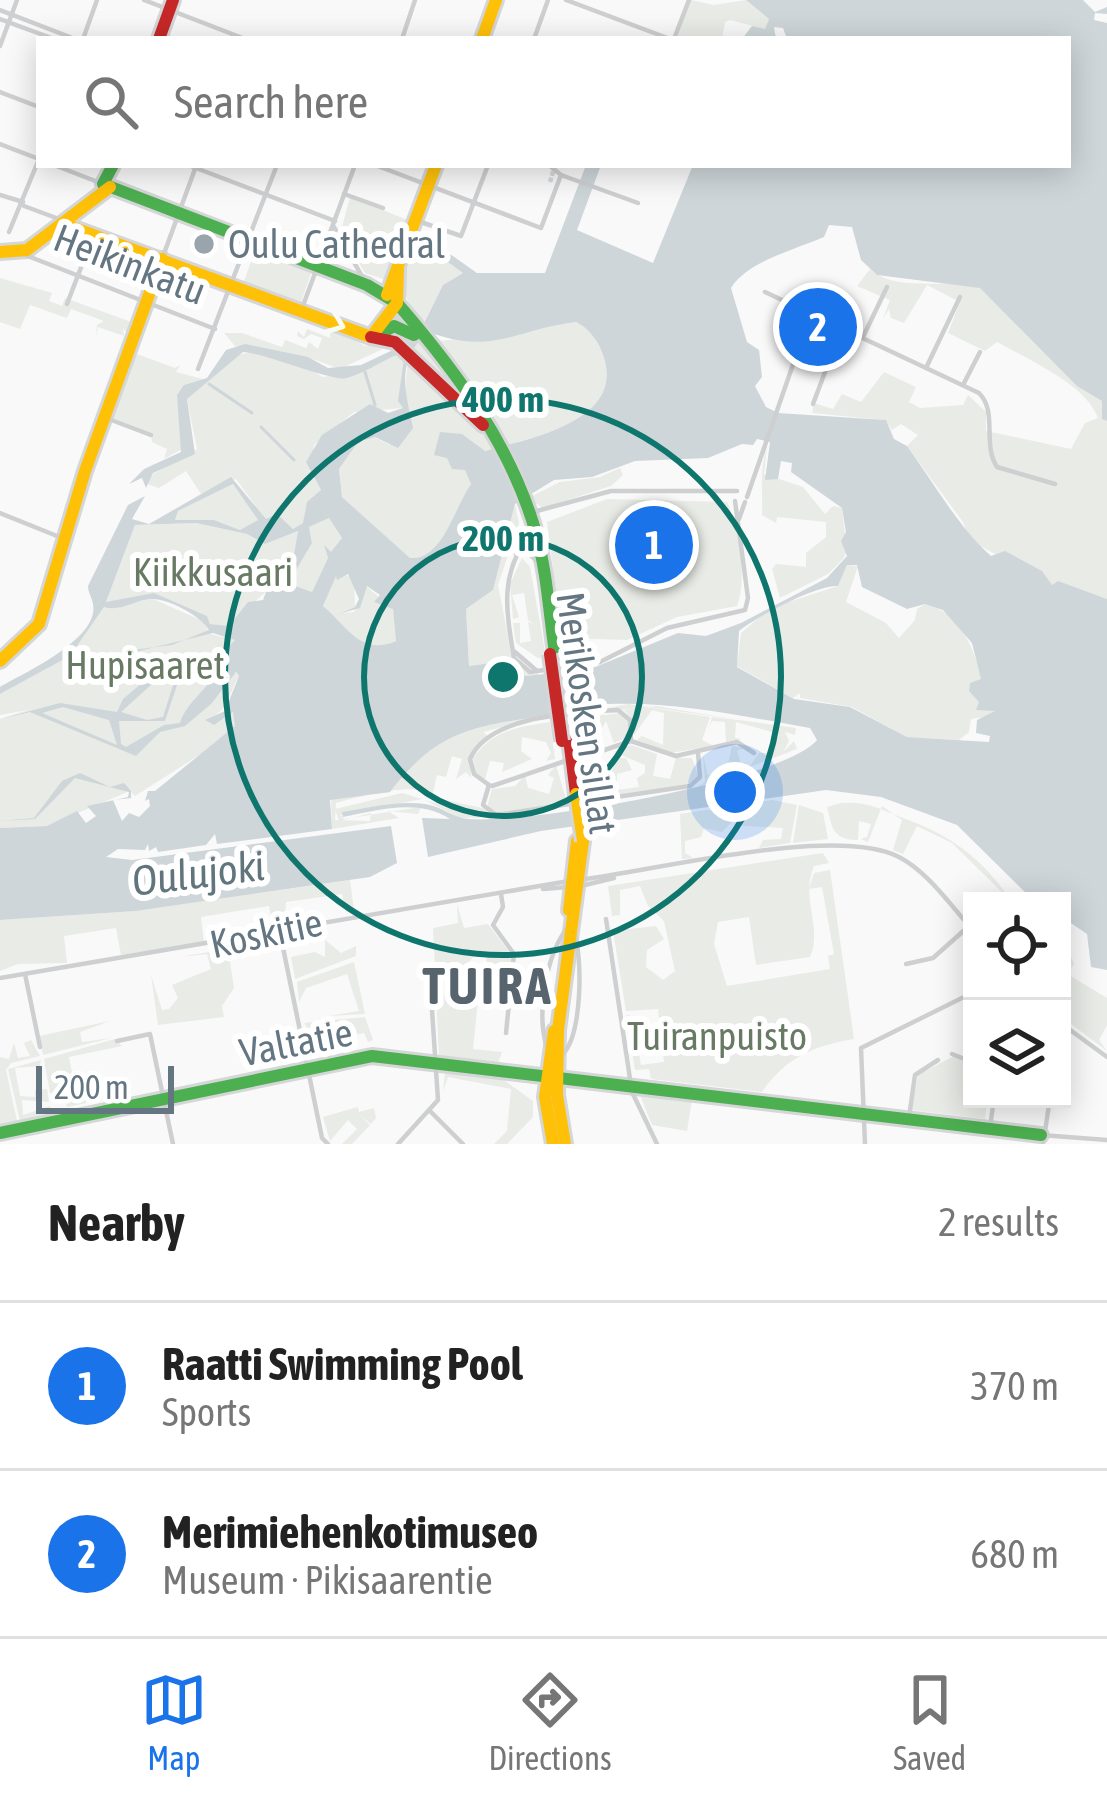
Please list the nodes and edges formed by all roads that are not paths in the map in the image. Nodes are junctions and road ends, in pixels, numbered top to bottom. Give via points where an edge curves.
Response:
1 (17, 0) edge
2 (97, 0) edge
3 (144, 0) edge
4 (415, 0) edge
5 (496, 0) edge
6 (548, 0) edge
7 (566, 0) edge
8 (689, 0) edge
9 (172, 5) edge
10 (0, 10) edge
11 (10, 18) junction
12 (0, 19) edge
13 (47, 36) edge
14 (69, 36) edge
15 (80, 36) edge
16 (160, 36) edge
17 (237, 36) edge
18 (403, 36) edge
19 (483, 36) edge
20 (535, 36) edge
21 (664, 36) edge
22 (673, 36) edge
23 (0, 46) edge
24 (0, 92) edge
25 (36, 106) edge
26 (0, 144) edge
27 (36, 158) edge
28 (36, 168) edge
29 (62, 168) edge
30 (116, 168) edge
31 (192, 168) edge
32 (198, 168) edge
33 (276, 168) edge
34 (354, 168) edge
35 (382, 168) edge
36 (435, 168) edge
37 (487, 168) edge
38 (553, 168) edge
39 (561, 175) junction
40 (107, 185) junction
41 (428, 185) junction
42 (344, 194) junction
43 (0, 195) edge
44 (266, 195) junction
45 (474, 203) junction
46 (638, 203) dead end
47 (24, 204) junction
48 (383, 208) dead end
49 (179, 213) junction
50 (416, 220) junction
51 (75, 221) junction
52 (334, 223) junction
53 (250, 240) junction
54 (8, 249) edge
55 (163, 259) junction
56 (317, 267) junction
57 (77, 277) junction
58 (367, 285) junction
59 (233, 286) junction
60 (887, 287) dead end
61 (765, 292) dead end
62 (960, 297) dead end
63 (67, 304) dead end
64 (146, 304) junction
65 (392, 304) junction
66 (302, 310) junction
67 (806, 310) junction
68 (842, 327) junction
69 (217, 330) junction
70 (415, 333) junction
71 (374, 337) junction
72 (863, 338) junction
73 (980, 352) dead end
74 (926, 368) junction
75 (198, 369) dead end
76 (963, 385) junction
77 (813, 404) dead end
78 (105, 418) junction
79 (486, 428) junction
80 (151, 435) dead end
81 (754, 474) junction
82 (1055, 484) dead end
83 (736, 496) junction
84 (746, 500) junction
85 (526, 509) junction
86 (549, 510) junction
87 (0, 513) edge
88 (738, 525) junction
89 (532, 531) junction
90 (67, 540) junction
91 (513, 559) junction
92 (536, 560) junction
93 (553, 654) junction
94 (0, 662) edge
95 (632, 741) junction
96 (754, 753) dead end
97 (698, 754) junction
98 (569, 761) junction
99 (489, 785) junction
100 (578, 883) junction
101 (501, 893) junction
102 (606, 919) dead end
103 (963, 921) edge
104 (280, 933) junction
105 (963, 934) edge
106 (906, 964) dead end
107 (25, 974) junction
108 (0, 978) edge
109 (431, 995) dead end
110 (963, 997) edge
111 (1071, 1031) edge
112 (506, 1033) dead end
113 (117, 1041) dead end
114 (40, 1047) dead end
115 (952, 1054) dead end
116 (963, 1058) edge
117 (1107, 1058) edge
118 (938, 1060) dead end
119 (436, 1063) junction
120 (553, 1067) junction
121 (307, 1069) junction
122 (631, 1085) junction
123 (164, 1099) junction
124 (993, 1108) edge
125 (1048, 1108) edge
126 (430, 1112) junction
127 (865, 1112) junction
128 (909, 1118) junction
129 (990, 1127) junction
130 (0, 1133) edge
131 (1042, 1139) edge
132 (1107, 1139) edge
133 (173, 1144) edge
134 (328, 1144) edge
135 (398, 1144) edge
136 (463, 1144) edge
137 (553, 1144) edge
138 (565, 1144) edge
139 (656, 1144) edge
140 (865, 1144) edge

1 - 11 street
2 - 15 street
3 - 9 street
4 - 18 street
5 - 19 main road
6 - 20 street
7 - 21 street
8 - 22 street
9 - 16 main road
9 - 17 street
10 - 11 street
11 - 12 street
11 - 13 street
11 - 14 street
11 - 23 street
24 - 25 street
26 - 27 street
28 - 47 street
29 - 40 street
30 - 40 main road
31 - 49 street
32 - 44 street
33 - 44 street
34 - 42 street
35 - 41 street
36 - 41 main road
37 - 45 street
38 - 39 street
39 - 45 street via 541,228
39 - 46 street
40 - 49 main road, Merikosken sillat
40 - 51 main road
41 - 45 street
41 - 50 main road
42 - 48 street
42 - 52 street
43 - 47 street
44 - 52 street
44 - 53 street
45 - 50 street via 460,237
47 - 51 street
47 - 54 street
49 - 53 main road, Merikosken sillat
49 - 55 street
50 - 65 main road
51 - 54 main road
51 - 55 main road
51 - 57 street
52 - 56 street
52 - 58 street
53 - 56 main road, Merikosken sillat
53 - 59 street
54 - 57 street, Heikinkatu
55 - 59 main road
55 - 64 main road
56 - 58 main road, Merikosken sillat
56 - 66 street
57 - 63 street
57 - 64 street, Heikinkatu
58 - 65 main road, Merikosken sillat
59 - 66 main road
59 - 69 street
60 - 72 street
61 - 67 street
62 - 74 street
64 - 69 street, Heikinkatu
64 - 78 main road
65 - 70 main road, Merikosken sillat
65 - 71 main road
66 -> 71 main road
67 - 68 street
67 - 81 street
68 - 72 street
68 - 77 street
69 - 75 street
70 - 71 main road via 391,327
70 - 79 main road, Merikosken sillat
71 - 79 main road via 395,342
72 - 74 street
73 - 76 street
74 - 76 street
76 - 82 street via 984,396 994,464
78 - 80 street
78 - 90 main road
79 - 85 main road, Merikosken sillat
81 - 83 street
81 - 84 street
83 - 84 street
83 - 84 street
83 - 86 street via 601,492
83 - 88 street
84 - 88 street
85 - 86 street
85 - 89 main road, Merikosken sillat
86 - 89 street
87 - 90 street
88 - 91 street via 748,598 740,613 668,628 600,662 521,667 504,589
89 - 91 street
89 - 92 main road, Merikosken sillat
89 - 93 main road, Merikosken sillat
90 - 94 main road via 40,624
91 - 92 street via 523,551
92 - 93 main road, Merikosken sillat
93 - 98 main road, Merikosken sillat, bridge
95 - 97 street via 664,754
95 - 98 street
95 - 99 street via 626,714 614,710 504,729 472,752 476,778
96 - 97 street via 737,742
97 - 99 street via 700,777 690,786 509,815 484,805
98 - 99 street
98 - 100 main road, Merikosken sillat, bridge
100 - 101 street, Koskitie
100 - 103 street, Koskitie via 859,845 905,861
100 - 120 main road, Merikosken sillat
101 - 104 street, Koskitie
101 - 112 street via 493,925 514,958
102 - 122 street
104 - 107 street, Koskitie
104 - 121 street
105 - 106 street via 934,957
107 - 108 street, Koskitie
107 - 114 street
109 - 119 street
110 - 127 street via 861,1048
111 - 117 street
113 - 123 street via 150,1034
115 - 116 street
118 - 128 street via 915,1076
119 - 120 main road, Valtatie
119 - 121 main road, Valtatie via 372,1056
119 - 126 street via 438,1100
120 - 122 main road, Valtatie
120 - 137 main road via 546,1108
120 - 138 main road
121 - 123 main road, Valtatie
121 - 134 street
122 - 127 main road, Valtatie
122 - 139 street
123 - 130 main road, Valtatie
123 - 133 street
124 - 129 street
125 - 131 street
126 - 135 street
126 - 136 street
127 - 128 main road, Valtatie
127 - 140 street
128 - 129 main road, Valtatie
129 - 131 main road, Valtatie
131 - 132 street, Valtatie

